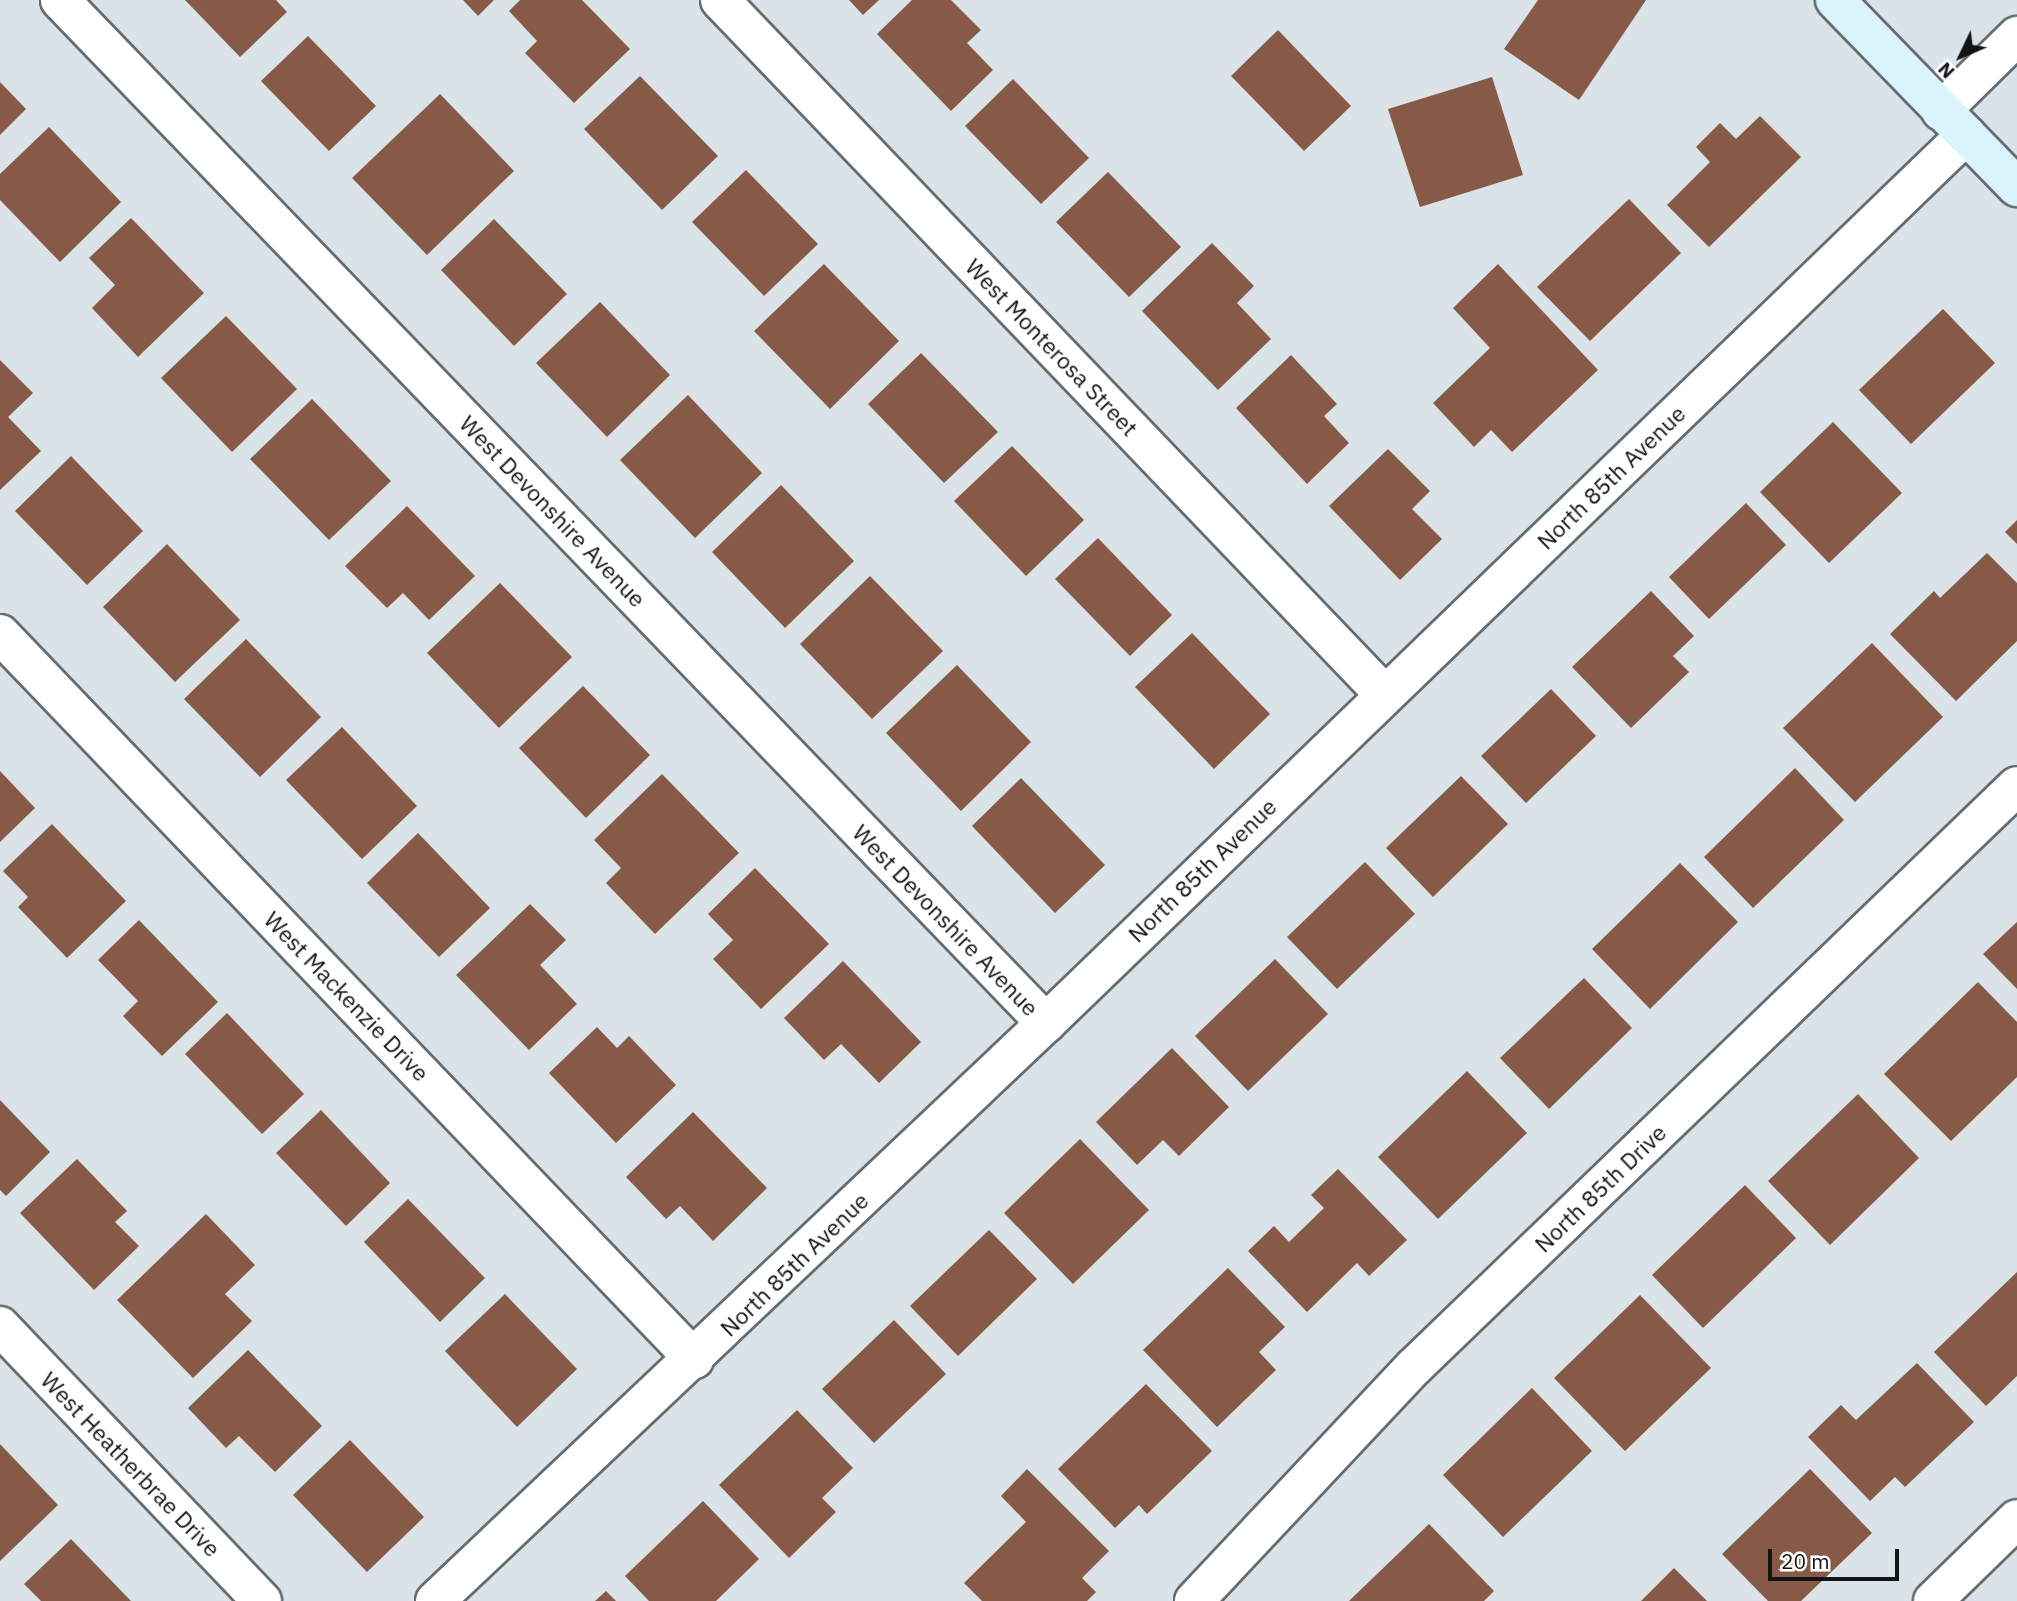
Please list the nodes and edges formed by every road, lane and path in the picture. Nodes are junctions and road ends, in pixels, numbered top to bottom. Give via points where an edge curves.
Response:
1 (60, 0) edge
2 (720, 0) edge
3 (1835, 0) edge
4 (2017, 36) edge
5 (1954, 123) junction
6 (2017, 187) edge
7 (0, 634) edge
8 (1384, 694) junction
9 (2017, 786) edge
10 (1046, 1023) junction
11 (0, 1326) edge
12 (694, 1359) junction
13 (2017, 1519) edge
14 (262, 1601) edge
15 (435, 1601) edge
16 (1194, 1601) edge
17 (1933, 1601) edge

1 - 10 street, West Devonshire Avenue
2 - 8 street, West Monterosa Street
3 - 5 main road
4 - 5 street, North 85th Avenue
5 - 6 main road
5 - 8 street, North 85th Avenue
7 - 12 street, West Mackenzie Drive
8 - 10 street, North 85th Avenue
9 - 16 street, North 85th Drive via 1415,1367
10 - 12 street, North 85th Avenue
11 - 14 street, West Heatherbrae Drive
12 - 15 street, North 85th Avenue
13 - 17 street

